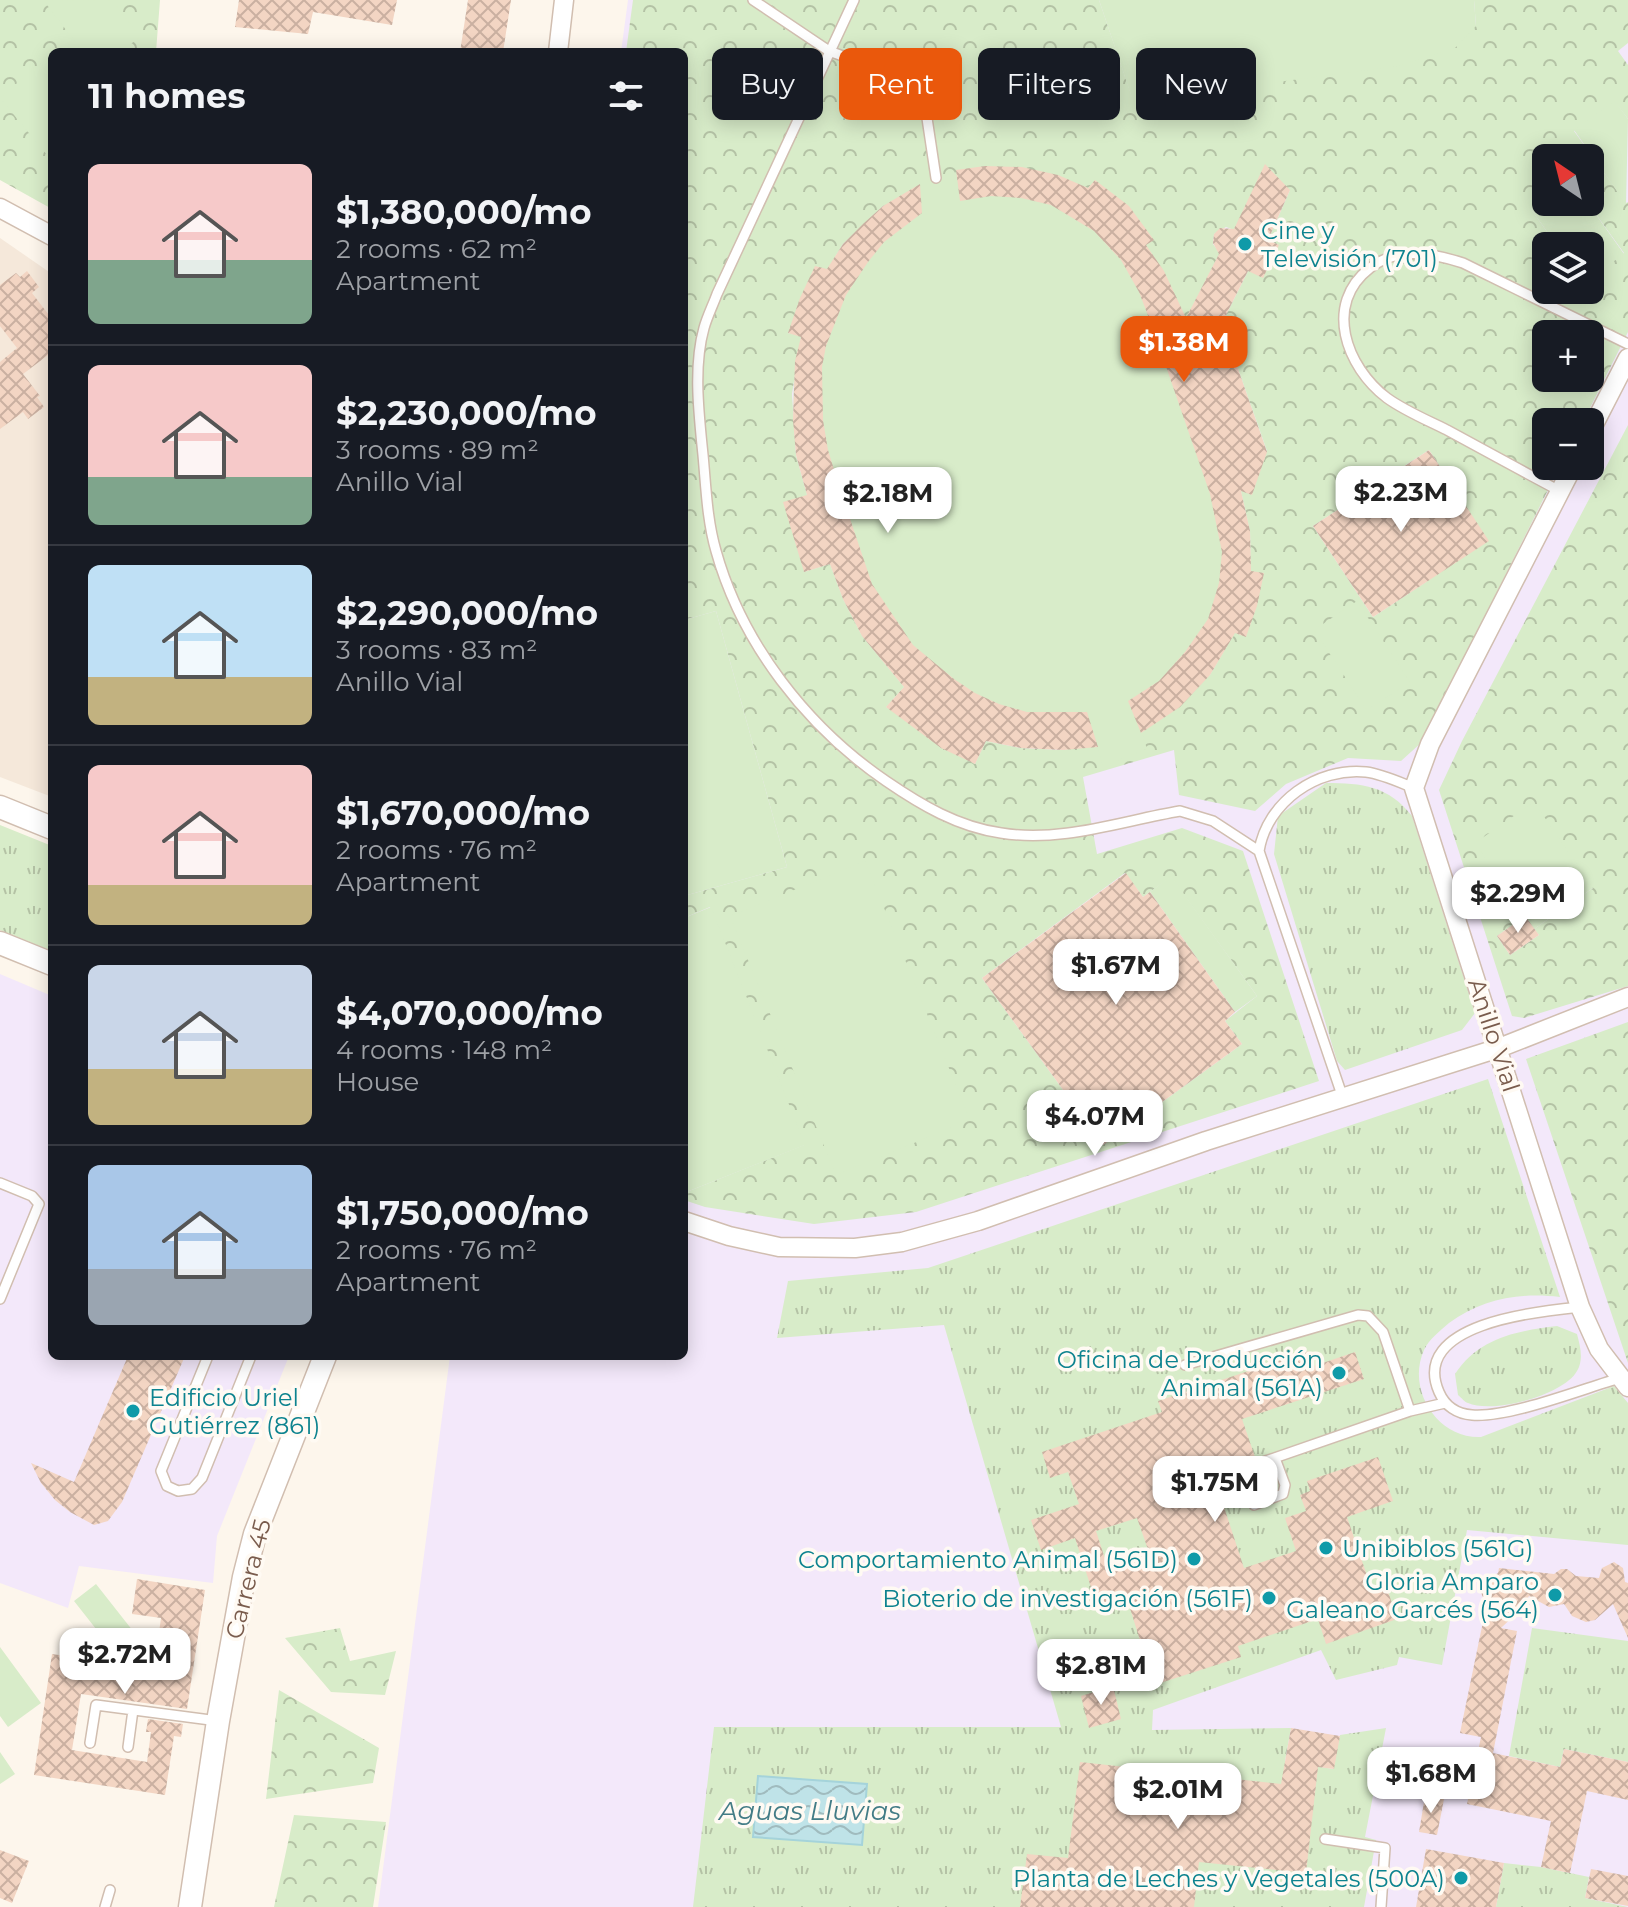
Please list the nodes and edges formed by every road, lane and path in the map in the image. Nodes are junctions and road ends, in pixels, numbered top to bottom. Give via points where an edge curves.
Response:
1 (564, 0) edge
2 (753, 0) edge
3 (854, 0) edge
4 (558, 48) edge
5 (829, 51) junction
6 (936, 178) dead end
7 (0, 208) edge
8 (48, 234) edge
9 (1628, 344) edge
10 (1628, 358) edge
11 (1602, 408) edge
12 (1566, 480) edge
13 (1560, 491) junction
14 (1414, 788) junction
15 (0, 807) edge
16 (48, 826) edge
17 (1259, 851) junction
18 (0, 943) edge
19 (48, 962) edge
20 (1628, 997) edge
21 (1499, 1048) junction
22 (1343, 1098) junction
23 (0, 1183) edge
24 (688, 1222) edge
25 (0, 1299) edge
26 (1580, 1307) junction
27 (206, 1360) edge
28 (249, 1360) edge
29 (323, 1360) edge
30 (1185, 1365) dead end
31 (1624, 1382) edge
32 (1445, 1403) junction
33 (1410, 1411) junction
34 (1275, 1458) junction
35 (1257, 1464) dead end
36 (1254, 1505) dead end
37 (133, 1710) junction
38 (218, 1721) junction
39 (90, 1743) dead end
40 (128, 1747) dead end
41 (1325, 1839) dead end
42 (110, 1890) dead end
43 (105, 1907) edge
44 (190, 1907) edge
45 (1381, 1907) edge

1 - 4 street
2 - 5 lane
3 - 5 lane
5 - 6 lane via 922,85
5 - 17 lane via 704,329 700,400 709,523 725,580 751,633 828,735 895,787 947,817 1031,836 1180,811 1213,821
7 - 8 street
9 - 13 lane via 1438,255 1408,253 1383,260 1358,279 1344,303 1347,345 1387,397
10 - 11 street
12 - 13 street
13 - 14 street via 1430,744
14 - 17 lane via 1362,771 1316,782 1290,796 1271,816
14 - 21 street, Anillo Vial
15 - 16 street
17 - 22 lane
18 - 19 street
20 - 21 street
21 - 22 street
21 - 26 street, Anillo Vial
22 - 24 street via 902,1242 855,1248 779,1247
23 - 25 lane via 39,1204
26 - 31 street, Anillo Vial via 1599,1349
26 - 32 lane via 1501,1318 1457,1339 1438,1360 1436,1383
27 - 28 lane via 163,1462 163,1479 178,1491 192,1489 202,1478
29 - 38 street, Carrera 45 via 255,1534
30 - 33 lane via 1368,1316 1383,1332
31 - 32 lane via 1488,1415 1462,1414
32 - 33 lane
33 - 34 lane
34 - 35 lane
34 - 36 lane via 1283,1494
37 - 38 lane
37 - 39 lane via 96,1705
37 - 40 lane
38 - 44 street, Carrera 45
41 - 45 lane via 1385,1848
42 - 43 lane

